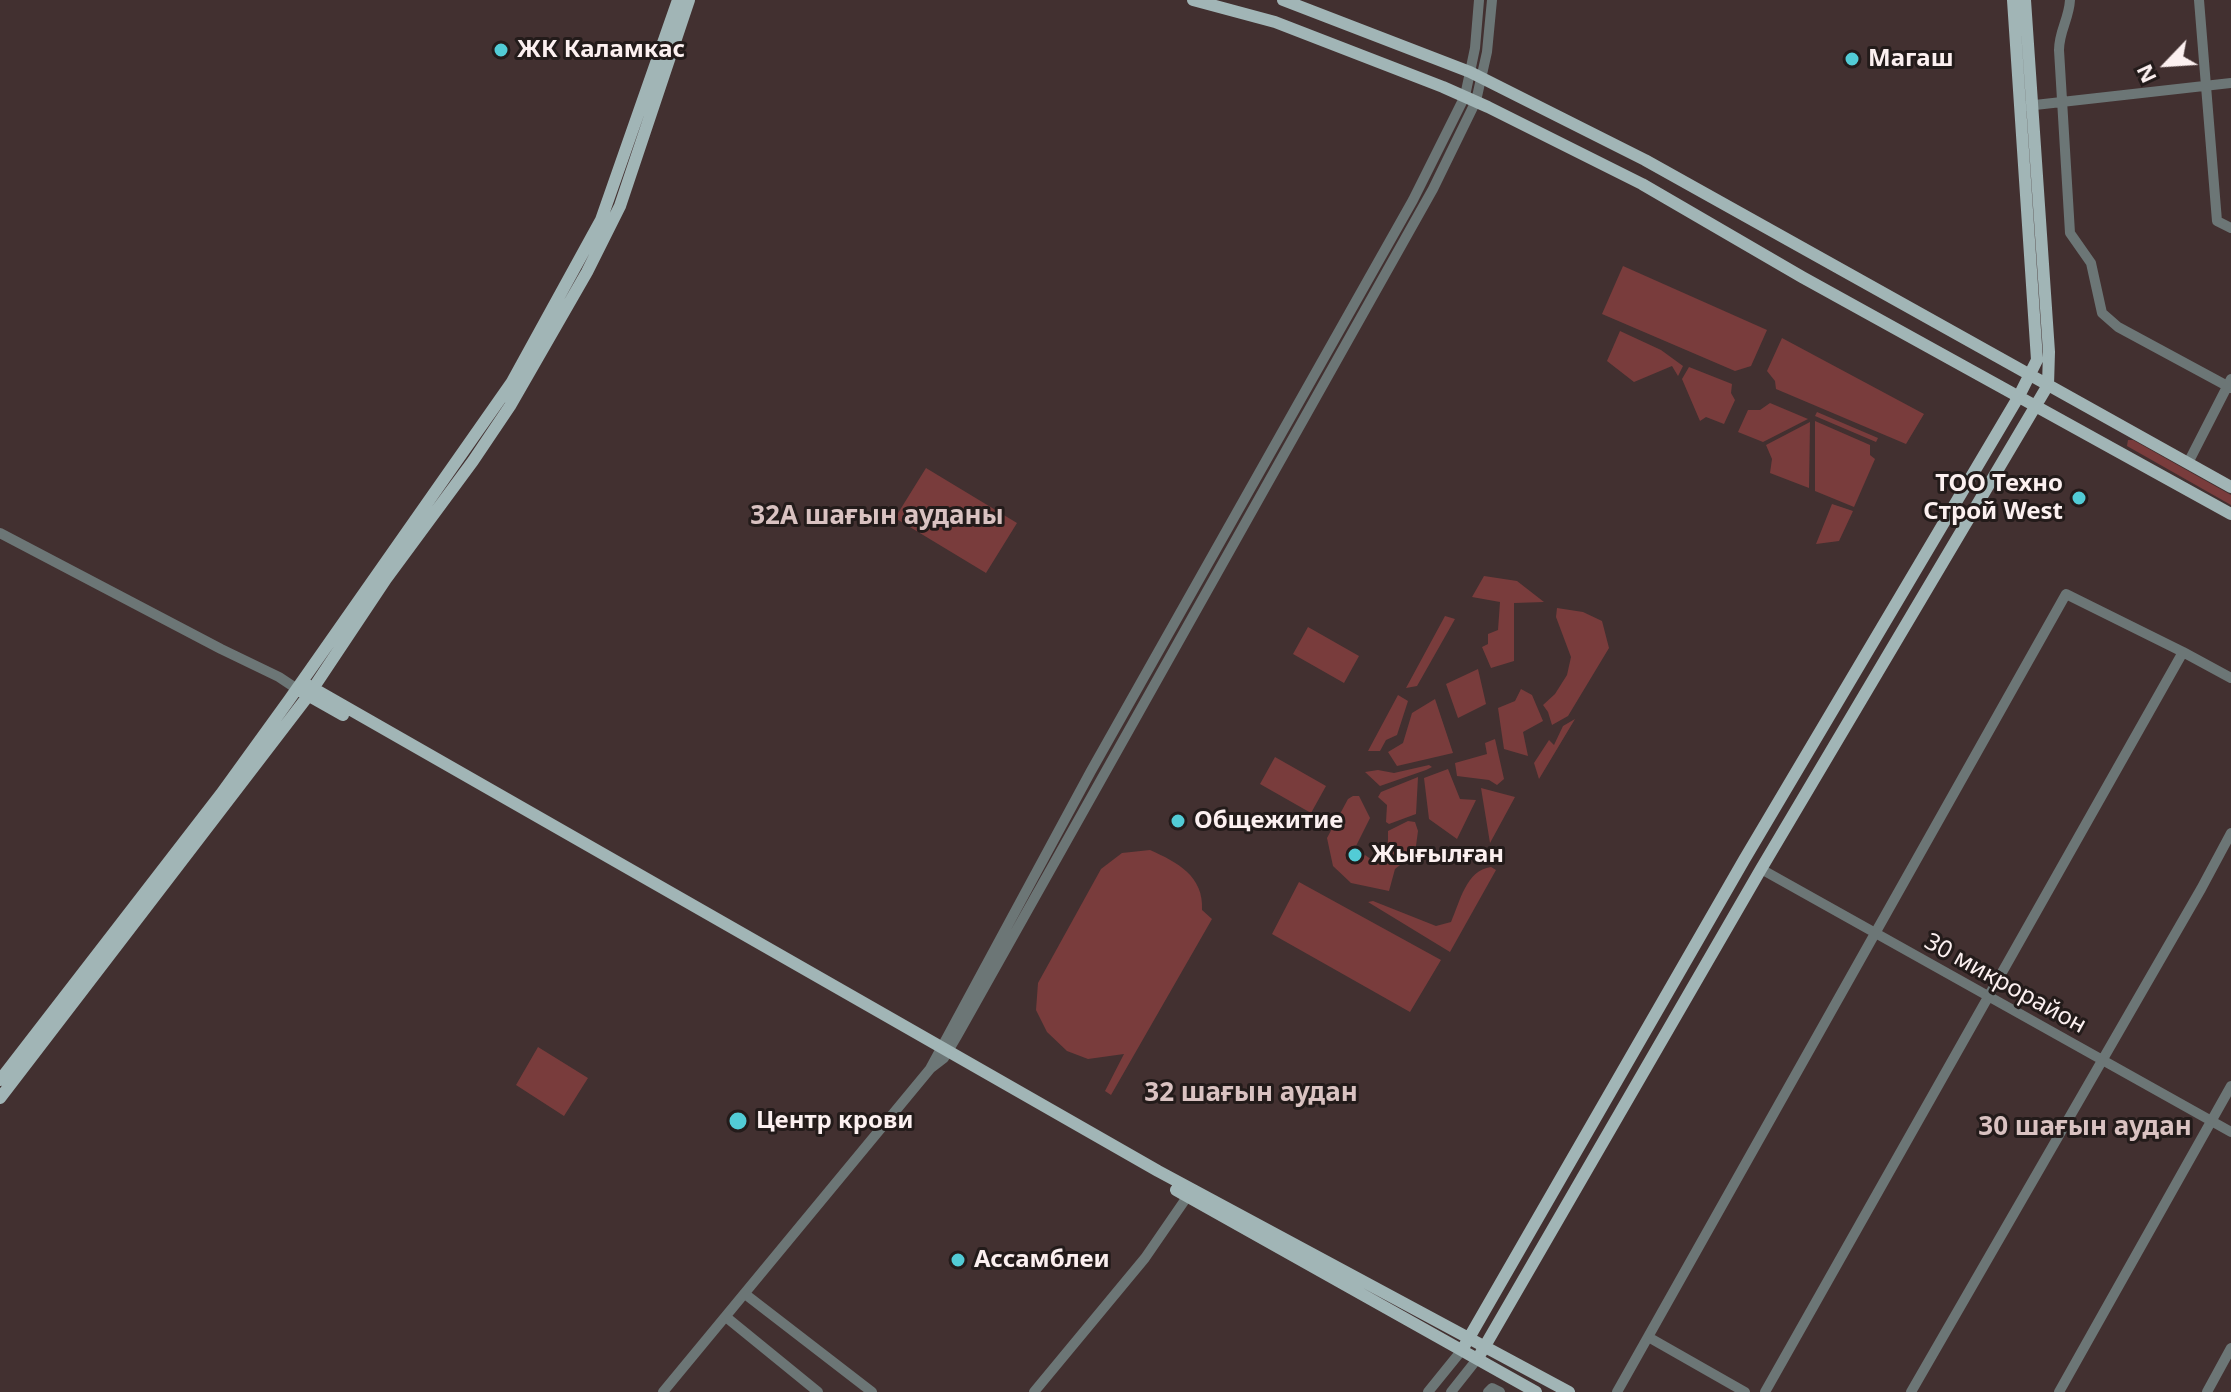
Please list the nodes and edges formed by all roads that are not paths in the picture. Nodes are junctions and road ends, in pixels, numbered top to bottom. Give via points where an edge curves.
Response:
1 (678, 0) edge
2 (689, 0) edge
3 (1193, 0) edge
4 (1282, 0) edge
5 (1479, 0) edge
6 (1492, 0) edge
7 (2013, 0) edge
8 (2025, 0) edge
9 (2070, 0) edge
10 (2199, 0) edge
11 (1275, 22) junction
12 (1470, 72) junction
13 (1482, 78) junction
14 (2231, 83) edge
15 (2206, 86) junction
16 (1470, 99) junction
17 (2063, 101) junction
18 (2027, 106) junction
19 (2231, 228) edge
20 (2031, 375) junction
21 (2048, 385) junction
22 (2230, 385) edge
23 (2019, 396) junction
24 (2037, 406) junction
25 (2125, 428) junction
26 (2114, 448) junction
27 (2188, 463) junction
28 (2231, 487) edge
29 (2231, 514) edge
30 (1, 535) edge
31 (2183, 652) junction
32 (2231, 678) edge
33 (305, 689) junction
34 (2231, 833) edge
35 (1761, 869) junction
36 (1875, 935) junction
37 (1987, 995) junction
38 (942, 1053) junction
39 (2101, 1060) junction
40 (0, 1080) edge
41 (2231, 1086) edge
42 (0, 1098) edge
43 (2211, 1121) junction
44 (2231, 1132) edge
45 (1187, 1197) junction
46 (745, 1294) junction
47 (726, 1317) junction
48 (1650, 1338) junction
49 (1466, 1344) junction
50 (2231, 1348) edge
51 (1482, 1353) junction
52 (663, 1392) edge
53 (818, 1392) edge
54 (872, 1392) edge
55 (1034, 1392) edge
56 (1428, 1392) edge
57 (1451, 1392) edge
58 (1488, 1392) edge
59 (1500, 1392) edge
60 (1535, 1392) edge
61 (1569, 1392) edge
62 (1617, 1392) edge
63 (1745, 1392) edge
64 (1765, 1392) edge
65 (1911, 1392) edge
66 (2059, 1392) edge
67 (2207, 1392) edge

1 - 33 main road via 601,220 532,348
2 - 33 main road via 620,206 587,272 503,417
3 - 11 main road
4 - 11 main road
4 - 12 main road
5 - 12 street
6 - 13 street
7 - 18 main road
8 - 18 main road
9 - 17 street via 2069,18 2059,36
10 - 15 street
11 - 16 main road
12 - 13 main road
12 - 16 street
13 - 16 street
13 - 20 main road via 1645,160
14 - 15 street
15 - 17 street
15 - 19 street via 2217,221
16 - 23 main road via 1642,184
16 - 38 street via 1091,771
17 - 18 street
17 - 22 street via 2070,233 2091,263 2102,313 2118,327
18 - 20 main road via 2037,360
18 - 21 main road
20 - 21 main road
20 - 23 main road
21 - 24 main road
21 - 25 main road
22 - 27 street
23 - 24 main road
23 - 49 main road
24 - 26 main road
24 - 35 main road
25 - 26 main road
25 - 27 main road
26 - 29 main road
27 - 28 main road
30 - 33 street
31 - 32 street
31 - 36 street via 2066,594
31 - 37 street
33 - 38 main road
33 - 40 main road
33 - 42 main road
34 - 39 street
35 - 36 street, 30 микрорайон
35 - 51 main road
36 - 37 street, 30 микрорайон
36 - 48 street
37 - 39 street, 30 микрорайон
37 - 64 street
38 - 45 main road
38 - 46 street
38 - 49 main road
39 - 43 street, 30 микрорайон
39 - 65 street
41 - 43 street
43 - 44 street, 30 микрорайон
43 - 66 street
45 - 49 main road
45 - 55 street via 1145,1258
46 - 47 street
46 - 54 street
47 - 52 street
47 - 53 street
48 - 62 street
48 - 63 street
49 - 51 main road
49 - 56 street
50 - 67 street
51 - 57 street
51 - 60 main road
51 - 61 main road
58 - 59 street

